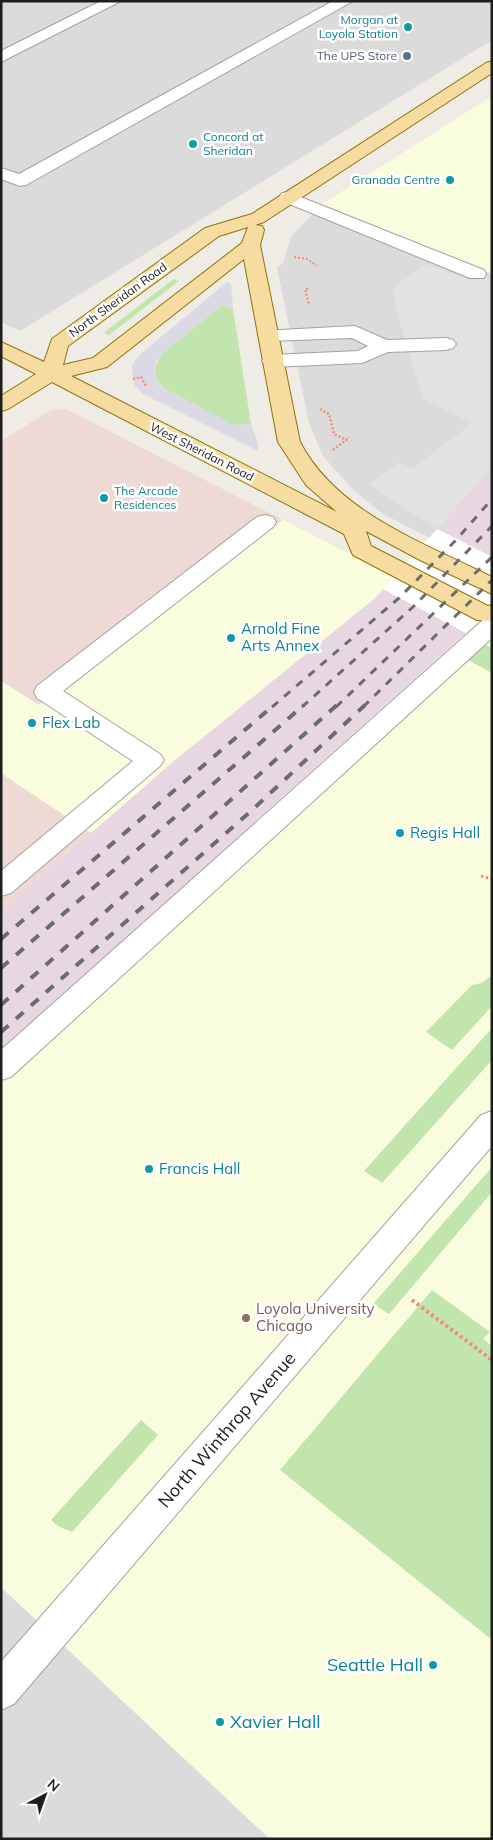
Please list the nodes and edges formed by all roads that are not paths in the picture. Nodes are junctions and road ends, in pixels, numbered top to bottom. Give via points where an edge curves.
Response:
1 (113, 1) edge
2 (345, 1) edge
3 (1, 57) edge
4 (492, 66) edge
5 (1, 173) edge
6 (288, 197) junction
7 (258, 218) junction
8 (251, 245) junction
9 (477, 274) dead end
10 (268, 335) junction
11 (446, 344) dead end
12 (384, 346) junction
13 (1, 348) edge
14 (272, 361) junction
15 (51, 374) junction
16 (1, 405) edge
17 (265, 522) dead end
18 (354, 530) junction
19 (385, 531) junction
20 (492, 587) edge
21 (492, 613) edge
22 (492, 625) edge
23 (1, 886) edge
24 (1, 1068) edge
25 (492, 1124) edge
26 (1, 1691) edge

1 - 3 street
2 - 5 street via 20,181
4 - 6 main road, North Sheridan Road
6 - 7 main road, North Sheridan Road
6 - 9 street
7 - 8 main road
7 - 15 main road, North Sheridan Road via 212,232 59,343
8 - 10 main road
8 - 15 main road via 100,363
10 - 12 street via 355,332
10 - 14 main road
11 - 12 street
12 - 14 street via 362,356
13 - 15 main road, West Sheridan Road
14 - 19 main road via 289,442 299,462 324,491
15 - 16 main road
15 - 18 main road, West Sheridan Road
17 - 23 street via 46,692 151,760
18 - 19 main road, West Sheridan Road
18 - 21 main road via 361,550 485,614
19 - 20 main road, West Sheridan Road
22 - 24 street
25 - 26 street, North Winthrop Avenue

